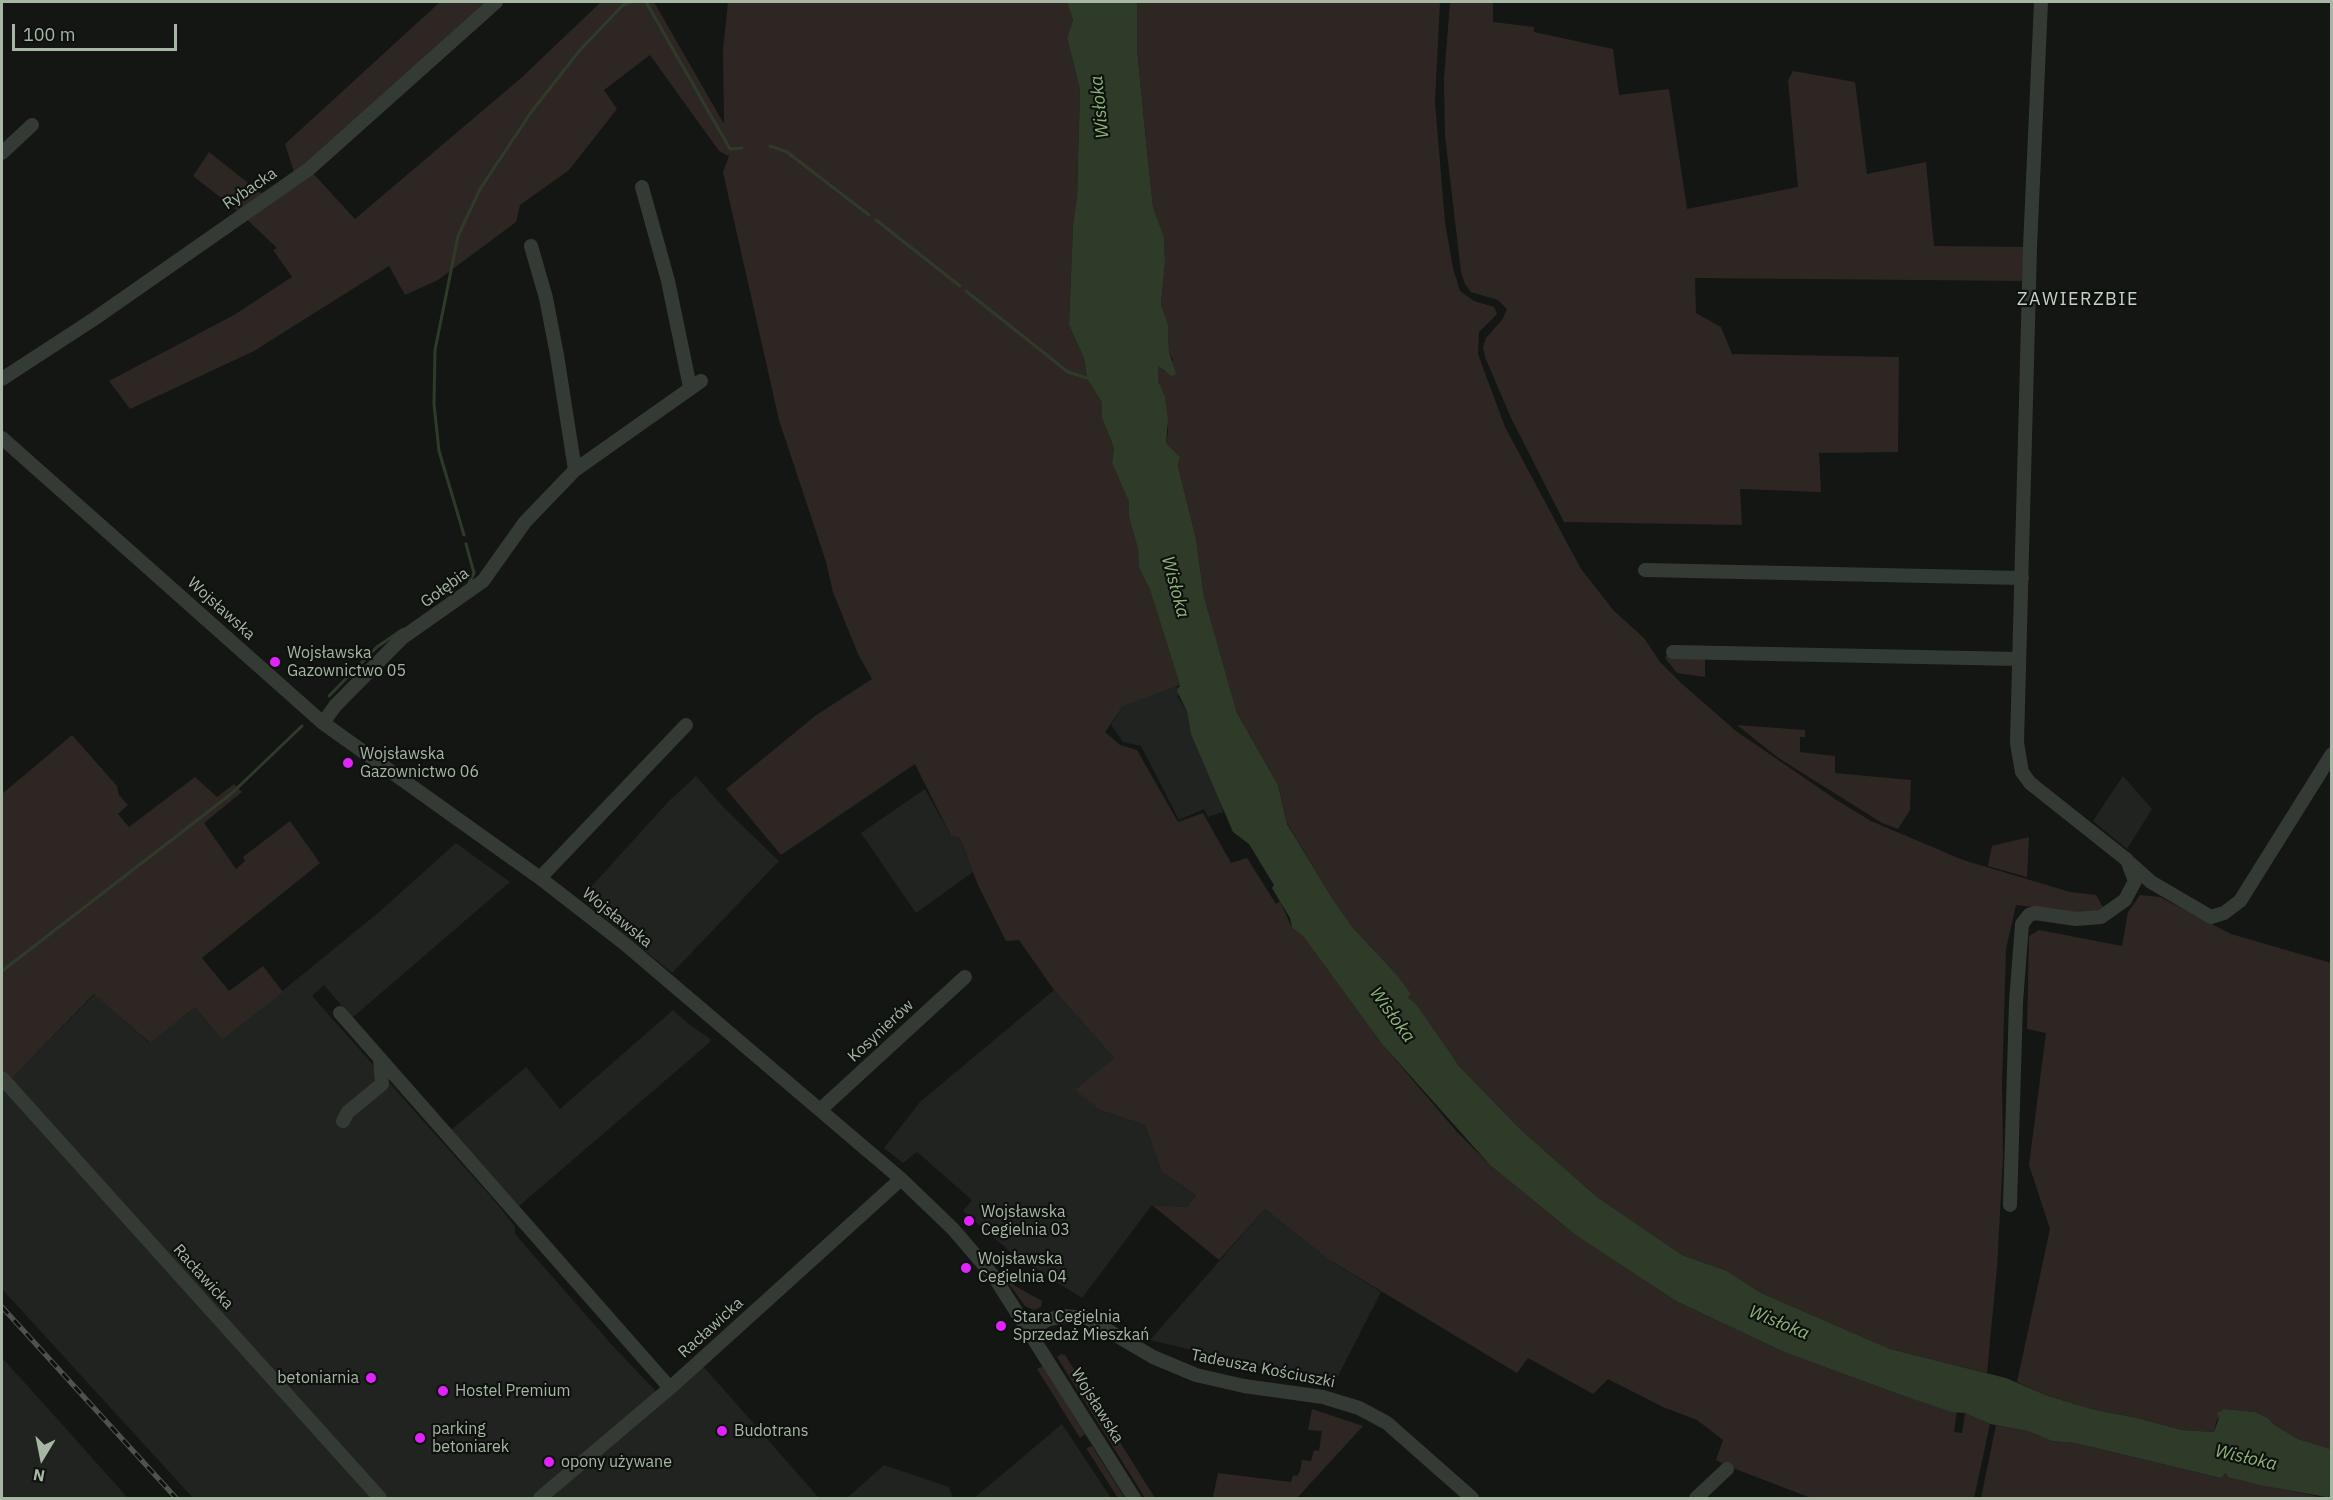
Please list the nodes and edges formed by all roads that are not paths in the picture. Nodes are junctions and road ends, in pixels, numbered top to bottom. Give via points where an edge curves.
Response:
1 (496, 2) edge
2 (2041, 2) edge
3 (32, 125) dead end
4 (2, 153) edge
5 (642, 187) dead end
6 (531, 246) dead end
7 (2, 379) edge
8 (2, 438) edge
9 (575, 470) junction
10 (1645, 570) dead end
11 (2022, 578) junction
12 (1673, 652) dead end
13 (2019, 659) junction
14 (323, 723) junction
15 (686, 725) dead end
16 (2331, 754) edge
17 (2127, 860) junction
18 (540, 878) junction
19 (2135, 881) junction
20 (2151, 882) junction
21 (965, 977) dead end
22 (340, 1013) dead end
23 (380, 1059) junction
24 (2, 1078) edge
25 (820, 1110) junction
26 (343, 1121) dead end
27 (900, 1179) junction
28 (2010, 1204) dead end
29 (1030, 1330) junction
30 (669, 1388) junction
31 (1727, 1469) dead end
32 (380, 1498) edge
33 (540, 1498) edge
34 (1134, 1498) edge
35 (1472, 1498) edge
36 (1696, 1498) edge

1 - 7 street, Rybacka via 309,169
2 - 11 street
3 - 4 street
5 - 9 street, Gołębia via 695,384
6 - 9 street via 555,346
8 - 14 street, Wojsławska
9 - 14 street, Gołębia via 525,522 483,581 402,638
10 - 11 street
11 - 13 street
12 - 13 street
13 - 17 street via 2016,743 2022,772 2044,795
14 - 18 street, Wojsławska
15 - 18 street
16 - 20 street via 2290,824 2240,901 2232,907 2211,917
17 - 19 street
17 - 20 street
18 - 25 street, Wojsławska via 625,944
19 - 20 street
19 - 28 street via 2125,900 2101,917 2076,919 2035,914 2022,924
21 - 25 street, Kosynierów
22 - 23 street
23 - 26 street via 382,1084 348,1112
23 - 30 street
24 - 32 street, Racławicka
25 - 27 street, Wojsławska
27 - 29 street, Wojsławska via 973,1251
27 - 30 street, Racławicka
29 - 34 street, Wojsławska
29 - 35 street, Tadeusza Kościuszki via 1063,1316 1087,1318 1153,1357 1196,1375 1314,1395 1359,1408 1387,1423
30 - 33 street, Racławicka
31 - 36 street

